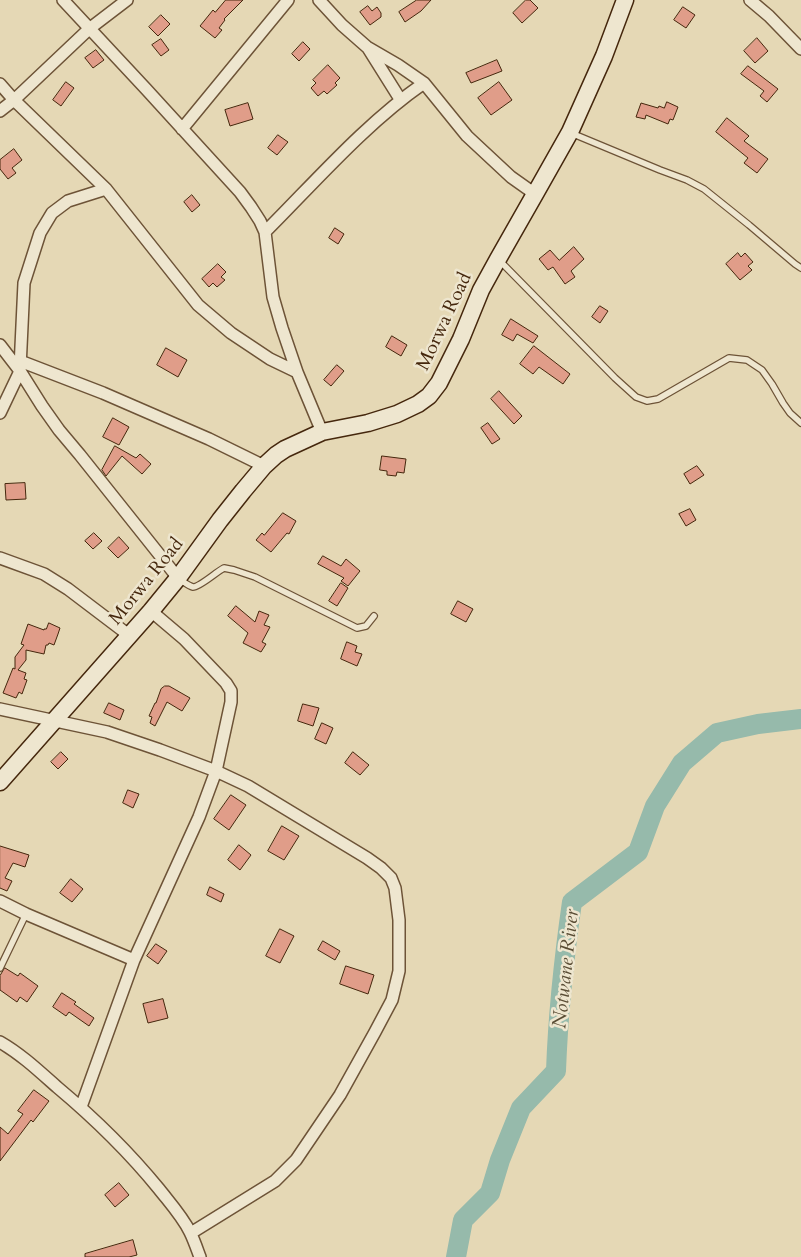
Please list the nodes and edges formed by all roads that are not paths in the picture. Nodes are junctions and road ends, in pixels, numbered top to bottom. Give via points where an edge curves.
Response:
1 (63, 0) edge
2 (127, 0) edge
3 (288, 0) edge
4 (319, 0) edge
5 (625, 0) edge
6 (750, 0) edge
7 (90, 29) junction
8 (367, 47) junction
9 (801, 49) edge
10 (424, 83) junction
11 (0, 84) edge
12 (400, 99) junction
13 (14, 100) junction
14 (0, 111) edge
15 (182, 129) junction
16 (570, 132) junction
17 (106, 189) junction
18 (535, 194) junction
19 (265, 232) junction
20 (498, 259) junction
21 (801, 268) edge
22 (0, 345) edge
23 (20, 366) junction
24 (297, 372) junction
25 (0, 413) edge
26 (801, 423) edge
27 (322, 432) junction
28 (264, 466) junction
29 (0, 558) edge
30 (178, 578) junction
31 (151, 611) junction
32 (374, 616) dead end
33 (130, 636) junction
34 (0, 709) edge
35 (54, 721) junction
36 (216, 771) junction
37 (0, 782) edge
38 (0, 901) edge
39 (26, 914) junction
40 (134, 960) junction
41 (0, 968) edge
42 (0, 1042) edge
43 (81, 1108) junction
44 (191, 1233) junction
45 (200, 1257) edge

1 - 7 street
2 - 7 street
3 - 15 street
4 - 8 street
5 - 16 main road, Morwa Road
6 - 9 street
7 - 13 street
7 - 15 street
8 - 10 street
8 - 12 street
10 - 12 street
10 - 18 street via 467,136 511,177
11 - 13 street
12 - 19 street
13 - 14 street
13 - 17 street
15 - 19 street via 240,192
16 - 18 main road, Morwa Road
16 - 21 lane via 704,189
17 - 23 street via 68,201 52,213 40,233 24,283
17 - 24 street via 198,305 231,333 270,359
18 - 20 main road, Morwa Road
19 - 24 street via 274,296
20 - 26 lane via 636,397 647,401 658,399 729,358 747,360 762,370 782,403
20 - 27 main road, Morwa Road via 450,363 428,396 385,419
22 - 23 street
23 - 25 street
23 - 28 street via 102,393 209,438
23 - 30 street via 59,430
24 - 27 street
27 - 28 main road, Morwa Road via 285,449
28 - 30 main road, Morwa Road
29 - 33 street via 44,574
30 - 31 main road, Morwa Road
30 - 32 lane via 194,587 224,568 255,577 357,628 366,626
31 - 33 main road, Morwa Road
31 - 36 street via 184,639 231,691
33 - 35 main road, Morwa Road
34 - 35 street
35 - 36 street via 107,732
35 - 37 main road, Morwa Road
36 - 40 street via 199,817
36 - 44 street via 303,818 368,858 391,878 398,920 399,971 392,1000 376,1032 340,1096 296,1160 275,1181
38 - 39 street
39 - 40 street
39 - 41 lane
40 - 43 street
42 - 43 street
43 - 44 street via 140,1166
44 - 45 street

